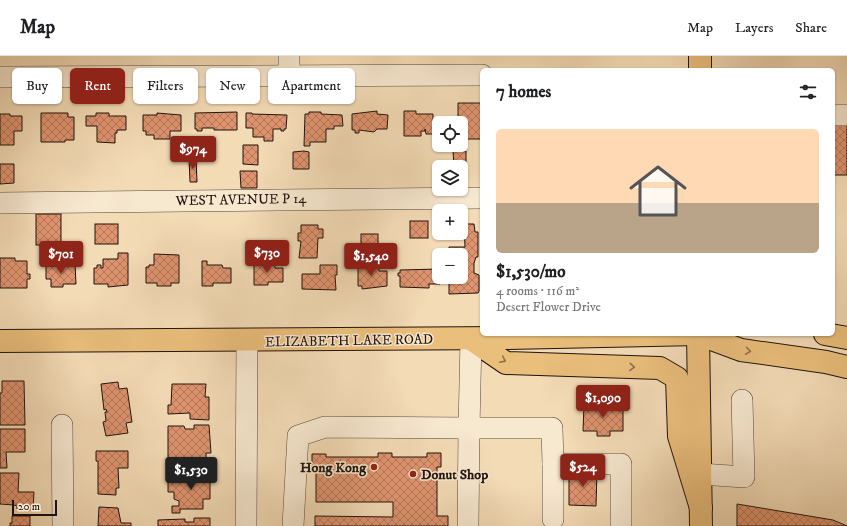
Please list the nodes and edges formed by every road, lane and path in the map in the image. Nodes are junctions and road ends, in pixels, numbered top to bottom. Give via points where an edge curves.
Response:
1 (700, 56) edge
2 (289, 65) edge
3 (700, 68) edge
4 (480, 75) edge
5 (0, 77) edge
6 (835, 115) edge
7 (847, 115) edge
8 (480, 198) edge
9 (0, 202) edge
10 (506, 336) edge
11 (698, 336) edge
12 (704, 336) edge
13 (835, 336) edge
14 (847, 338) edge
15 (471, 339) junction
16 (0, 341) edge
17 (247, 341) junction
18 (847, 367) edge
19 (742, 400) dead end
20 (62, 425) dead end
21 (469, 428) junction
22 (553, 464) junction
23 (701, 474) junction
24 (701, 517) edge
25 (553, 519) dead end
26 (63, 526) edge
27 (246, 526) edge
28 (293, 526) edge
29 (468, 526) edge
30 (621, 526) edge

1 - 3 main road
2 - 4 street
2 - 5 street
6 - 7 street
8 - 9 street, WEST AVENUE P 14
10 - 15 main road, ELIZABETH LAKE ROAD
11 - 23 main road
12 -> 18 main road via 742,350
13 - 14 main road
15 - 17 main road, ELIZABETH LAKE ROAD
15 - 21 street
15 -> 24 main road via 506,363 660,368 677,378 679,436
16 - 17 main road, ELIZABETH LAKE ROAD
17 - 27 street
19 - 23 street via 744,477
20 - 26 street
21 - 22 street via 552,428
21 - 28 street via 325,427 298,436
21 - 29 street
22 - 25 street
22 - 30 street via 621,464
23 - 24 main road

